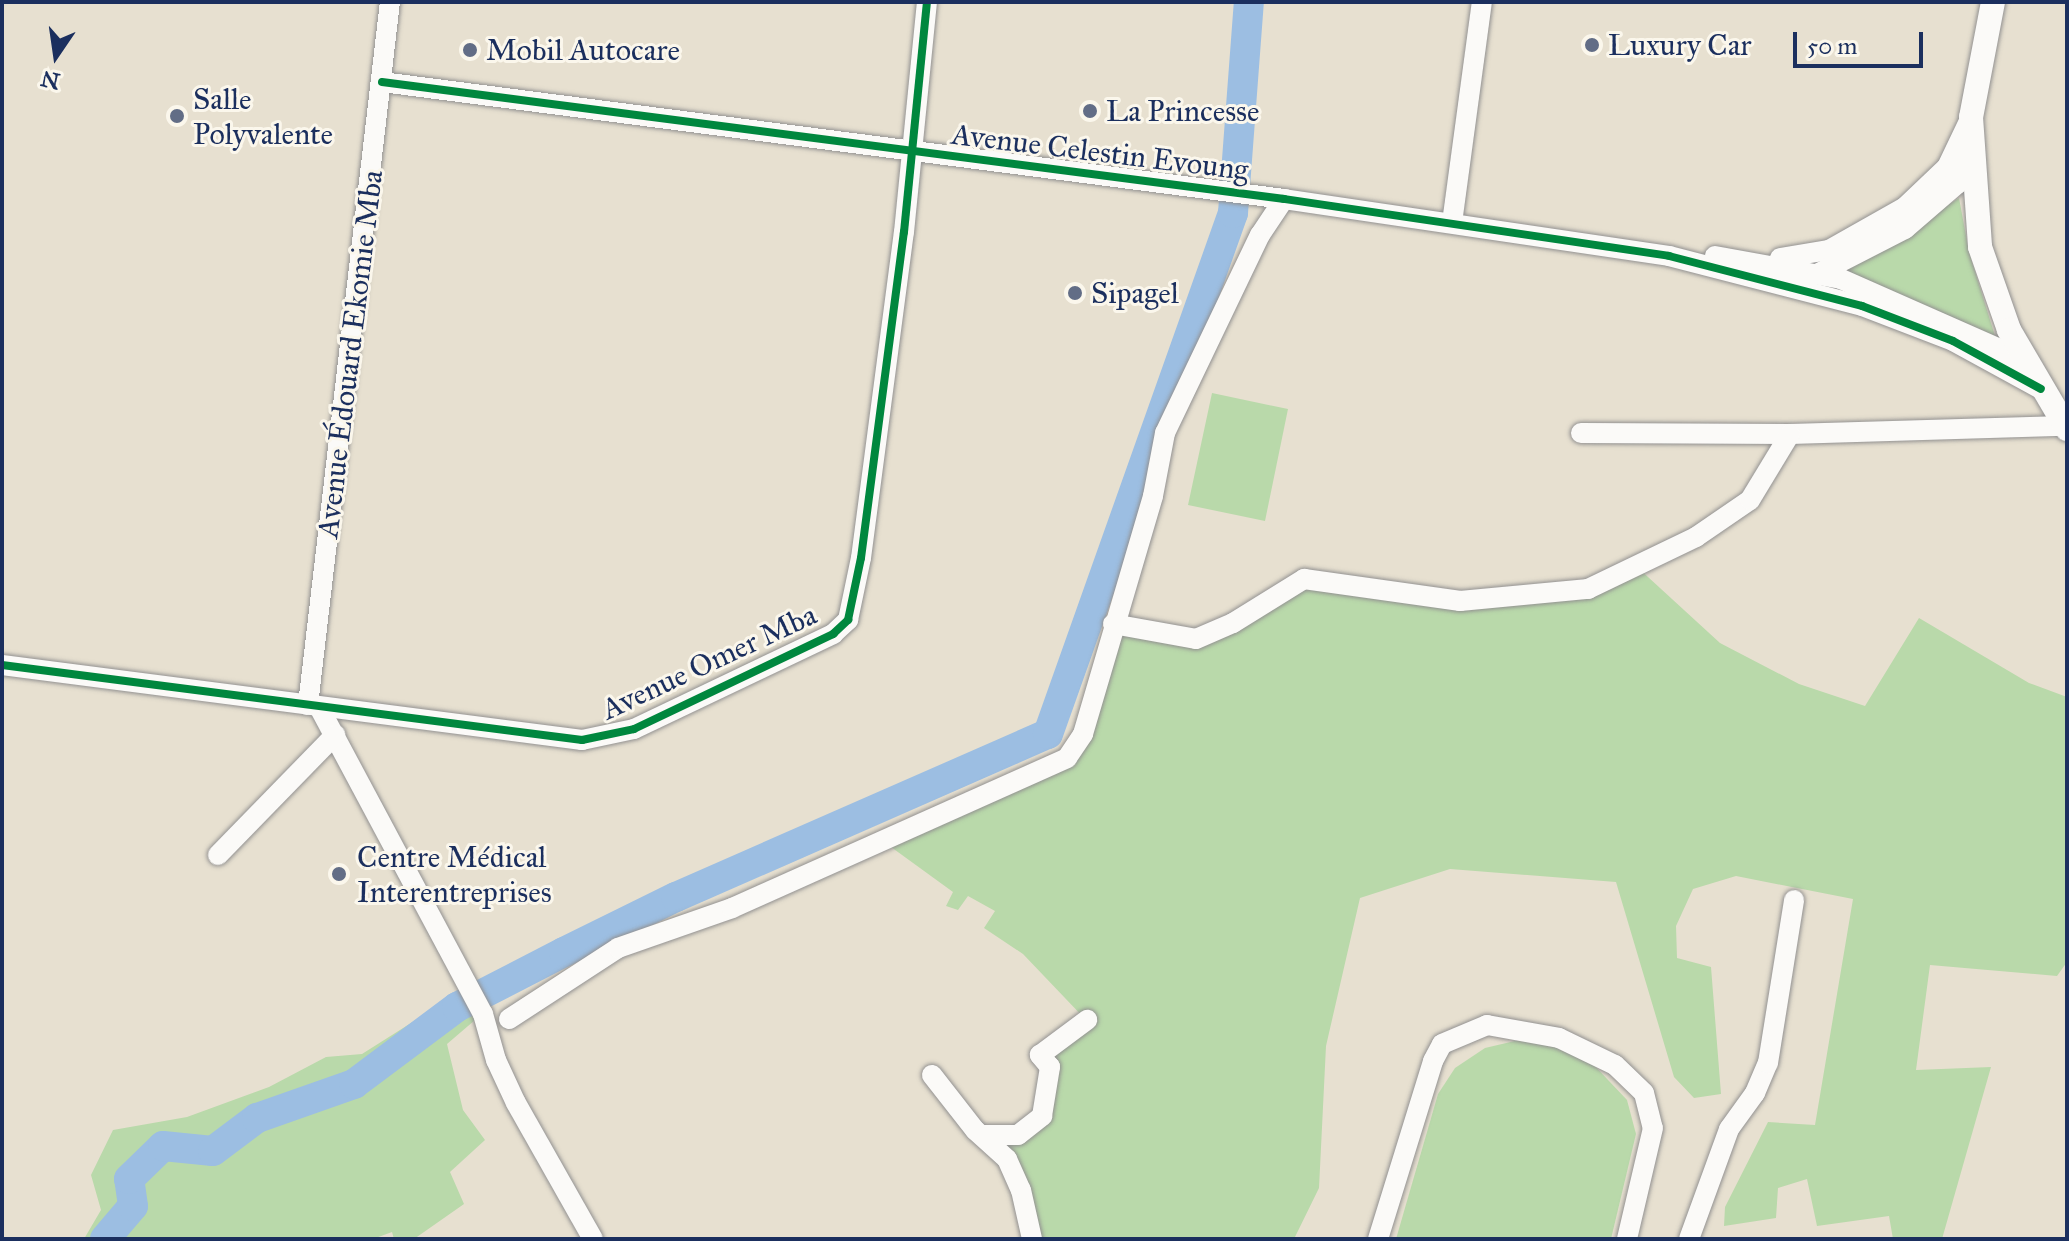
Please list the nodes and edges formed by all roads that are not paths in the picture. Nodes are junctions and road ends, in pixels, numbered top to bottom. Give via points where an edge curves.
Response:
1 (390, 2) edge
2 (927, 2) edge
3 (1482, 2) edge
4 (1993, 2) edge
5 (382, 82) junction
6 (1971, 117) junction
7 (912, 152) junction
8 (1972, 156) junction
9 (1284, 199) junction
10 (1452, 223) junction
11 (1669, 256) junction
12 (1743, 260) junction
13 (1820, 273) junction
14 (1778, 282) junction
15 (2027, 361) junction
16 (2041, 389) junction
17 (2066, 427) edge
18 (1581, 433) dead end
19 (1790, 434) junction
20 (1113, 624) junction
21 (2, 665) edge
22 (314, 706) junction
23 (335, 735) junction
24 (218, 855) dead end
25 (1794, 900) dead end
26 (509, 1019) dead end
27 (1087, 1020) dead end
28 (932, 1075) dead end
29 (983, 1135) junction
30 (593, 1239) edge
31 (1032, 1239) edge
32 (1378, 1239) edge
33 (1627, 1239) edge
34 (1689, 1239) edge

1 - 5 street, Avenue Édouard Ekomie Mba
2 - 7 street
3 - 10 street
4 - 6 main road
5 - 7 street, Avenue Celestin Evoung
5 - 22 street, Avenue Édouard Ekomie Mba
6 - 8 main road
6 - 12 street via 1934,183 1884,222 1829,250
7 - 9 street, Avenue Celestin Evoung
7 - 22 street, Avenue Omer Mba via 868,509 848,620 807,647 613,737 530,735
8 - 13 street via 1957,184 1905,229
8 - 15 main road via 1980,247 2009,330
9 - 10 street, Avenue Celestin Evoung
9 - 20 street via 1260,235 1165,433 1153,496
10 - 11 street, Avenue Celestin Evoung
11 - 12 street via 1689,252
11 - 14 street
12 - 13 street
13 - 14 street
13 - 15 street via 1872,290
14 - 16 street via 1909,323
15 - 16 main road
16 - 17 main road
17 - 19 street
18 - 19 street
19 - 20 street via 1750,500 1696,537 1588,589 1460,601 1304,579 1196,639
20 - 26 street via 1083,734 1067,758 732,908 618,948
21 - 22 street
22 - 23 street
23 - 24 street
23 - 30 street via 483,1014 516,1103
25 - 34 street via 1768,1063 1755,1093 1729,1129
27 - 29 street via 1040,1055 1050,1067 1042,1116 1018,1135
28 - 29 street
29 - 31 street via 1007,1159 1021,1190
32 - 33 street via 1433,1061 1442,1044 1487,1025 1559,1038 1615,1065 1644,1093 1653,1128

